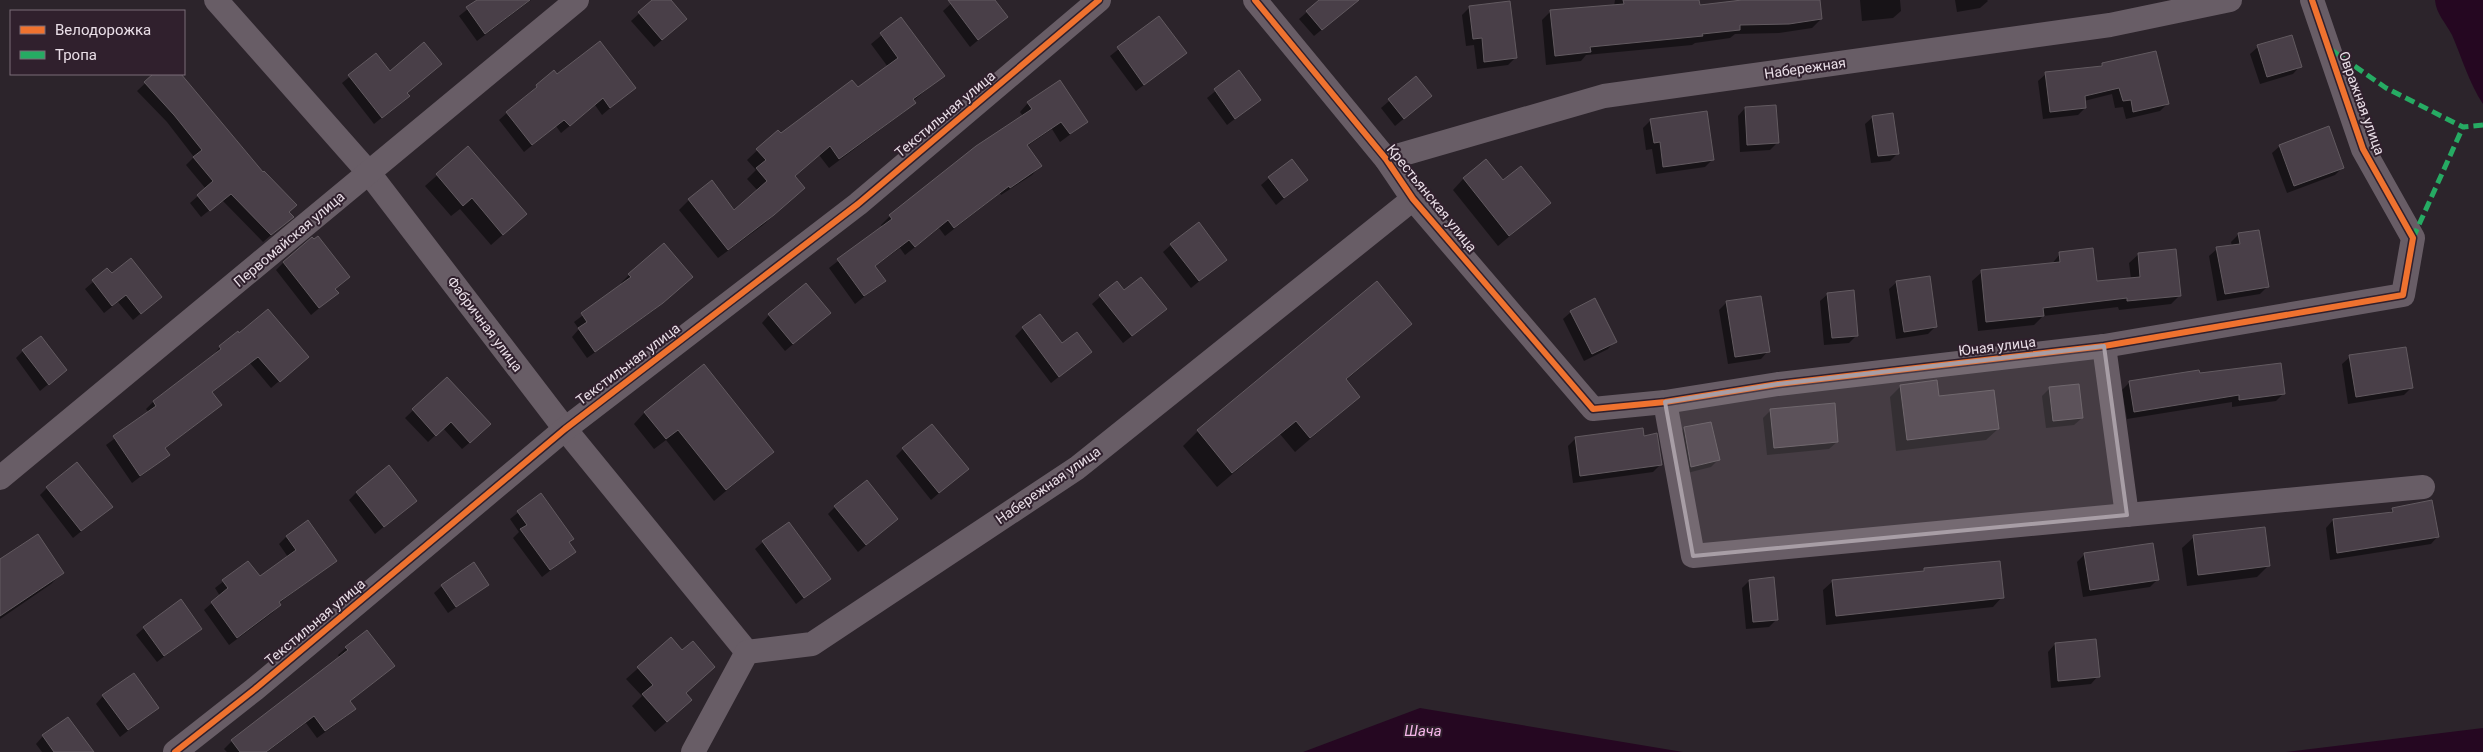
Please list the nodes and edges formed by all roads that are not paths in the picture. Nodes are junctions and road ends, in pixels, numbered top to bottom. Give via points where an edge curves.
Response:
1 (216, 0) edge
2 (577, 0) edge
3 (1099, 0) edge
4 (1254, 0) edge
5 (2230, 0) edge
6 (2312, 0) edge
7 (1386, 159) junction
8 (369, 173) junction
9 (1413, 199) junction
10 (2403, 295) joint
11 (2104, 346) junction
12 (1665, 402) junction
13 (1593, 408) joint
14 (565, 429) junction
15 (0, 478) edge
16 (2422, 487) dead end
17 (2127, 515) junction
18 (747, 652) junction
19 (175, 752) edge
20 (693, 752) edge

1 - 8 street, Фабричная улица
2 - 8 street, Первомайская улица
3 - 14 street, Текстильная улица via 858,204
4 - 7 street, Крестьянская улица
5 - 7 street, Набережная via 2110,25 1604,96
6 - 10 street, Овражная улица via 2363,149 2413,238
7 - 9 street, Крестьянская улица
8 - 14 street, Фабричная улица
8 - 15 street, Первомайская улица
9 - 13 street, Крестьянская улица
9 - 18 street, Набережная улица via 1077,468 812,644
10 - 11 street, Юная улица
11 - 12 street, Юная улица via 1778,384
11 - 17 street
12 - 13 street, Юная улица
12 - 17 street via 1693,556
14 - 18 street, Фабричная улица
14 - 19 street, Текстильная улица via 255,689
16 - 17 street
18 - 20 street

